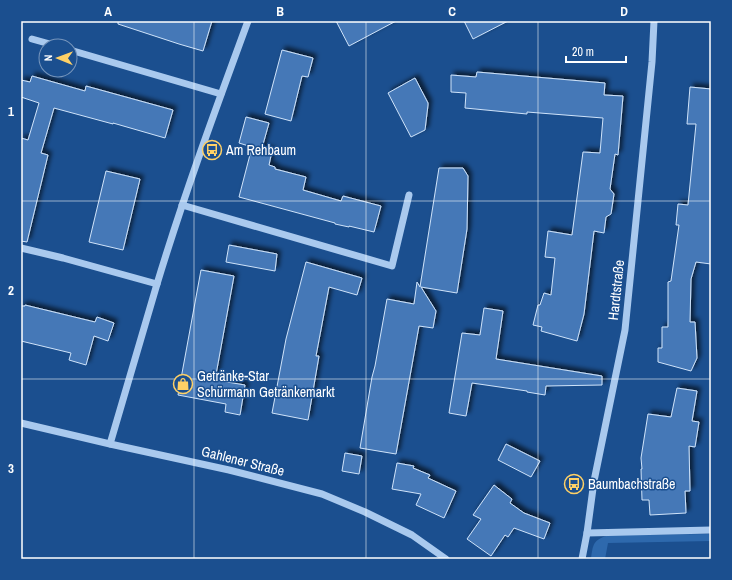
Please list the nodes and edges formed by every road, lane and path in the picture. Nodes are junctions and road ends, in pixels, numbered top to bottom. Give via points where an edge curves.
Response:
1 (248, 21) edge
2 (654, 21) edge
3 (32, 39) dead end
4 (38, 41) edge
5 (78, 52) edge
6 (221, 94) junction
7 (409, 195) dead end
8 (182, 205) junction
9 (21, 248) edge
10 (157, 284) junction
11 (21, 423) edge
12 (110, 444) junction
13 (711, 530) edge
14 (587, 533) junction
15 (446, 559) edge
16 (582, 559) edge

1 - 6 street
2 - 14 street, Hardtstraße via 625,330 594,481
3 - 4 street
5 - 6 street
6 - 8 street
7 - 8 street via 392,266
8 - 10 street
9 - 10 street
10 - 12 street
11 - 12 street, Gahlener Straße
12 - 15 street, Gahlener Straße via 229,470 322,494 412,535
13 - 14 street
14 - 16 street, Hardtstraße

